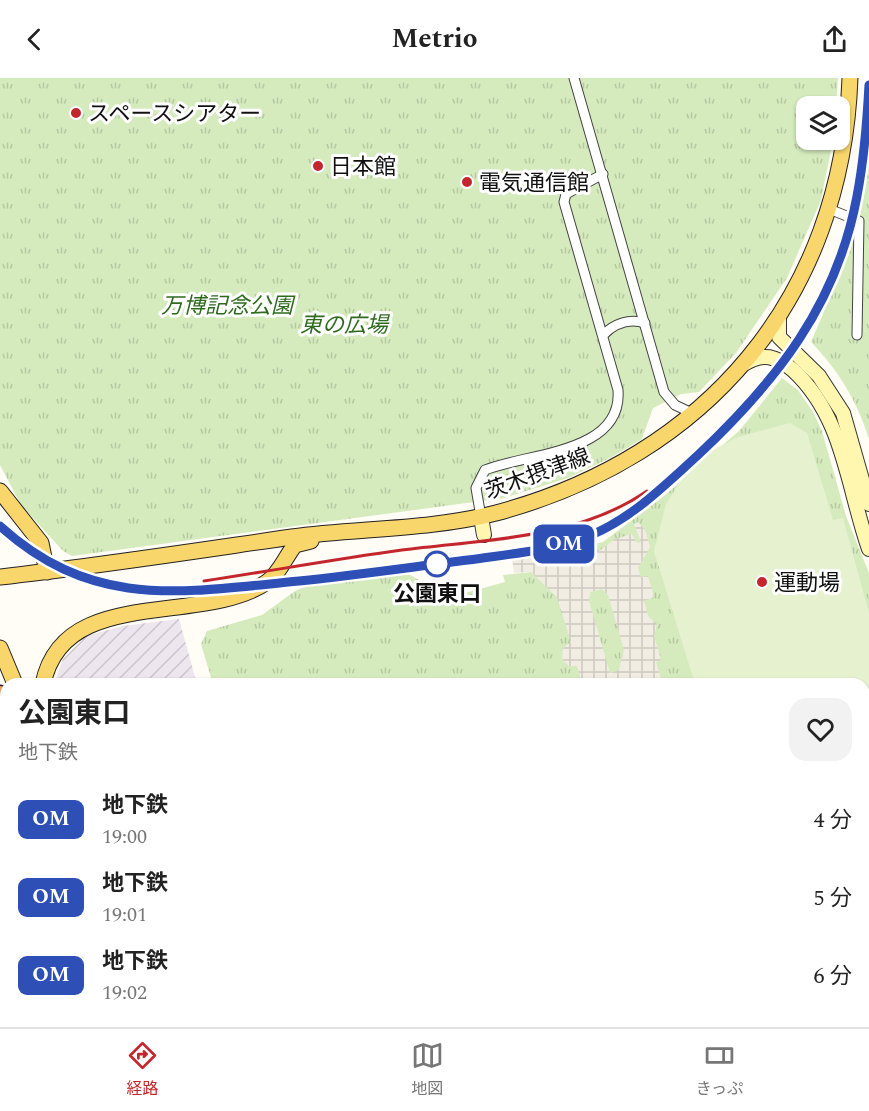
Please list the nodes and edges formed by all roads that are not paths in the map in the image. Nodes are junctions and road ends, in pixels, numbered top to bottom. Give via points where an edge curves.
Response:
1 (574, 78) edge
2 (850, 78) edge
3 (603, 174) junction
4 (829, 209) junction
5 (779, 317) junction
6 (645, 323) junction
7 (603, 335) junction
8 (857, 335) dead end
9 (744, 364) junction
10 (694, 414) junction
11 (0, 491) edge
12 (869, 504) edge
13 (481, 517) junction
14 (338, 534) junction
15 (484, 535) dead end
16 (869, 549) edge
17 (47, 572) junction
18 (0, 577) edge
19 (0, 648) edge
20 (12, 678) edge
21 (45, 678) edge

1 - 3 street
2 - 4 main road, 茨木摂津線 via 844,146
3 - 6 street
3 - 7 street via 566,194 564,202
4 - 5 main road, 茨木摂津線 via 809,260
4 - 8 street via 859,223
5 - 9 main road, 茨木摂津線
5 - 12 main road via 779,337 819,376 843,413
6 - 7 street via 635,320 611,326
6 - 10 street via 664,392 675,405
7 - 13 street via 618,390 611,419 596,435 555,452 485,470 476,488
9 - 10 main road, 茨木摂津線
9 - 16 main road via 761,356 776,358 816,394 836,433
10 - 13 main road, 茨木摂津線 via 617,467 559,494
11 - 17 main road via 37,536
13 - 14 main road, 茨木摂津線
13 - 15 main road
14 - 17 main road, 茨木摂津線
14 - 21 main road via 295,545 272,577 255,588 219,599 105,620 80,629 54,652
17 - 18 main road, 茨木摂津線
19 - 20 main road

